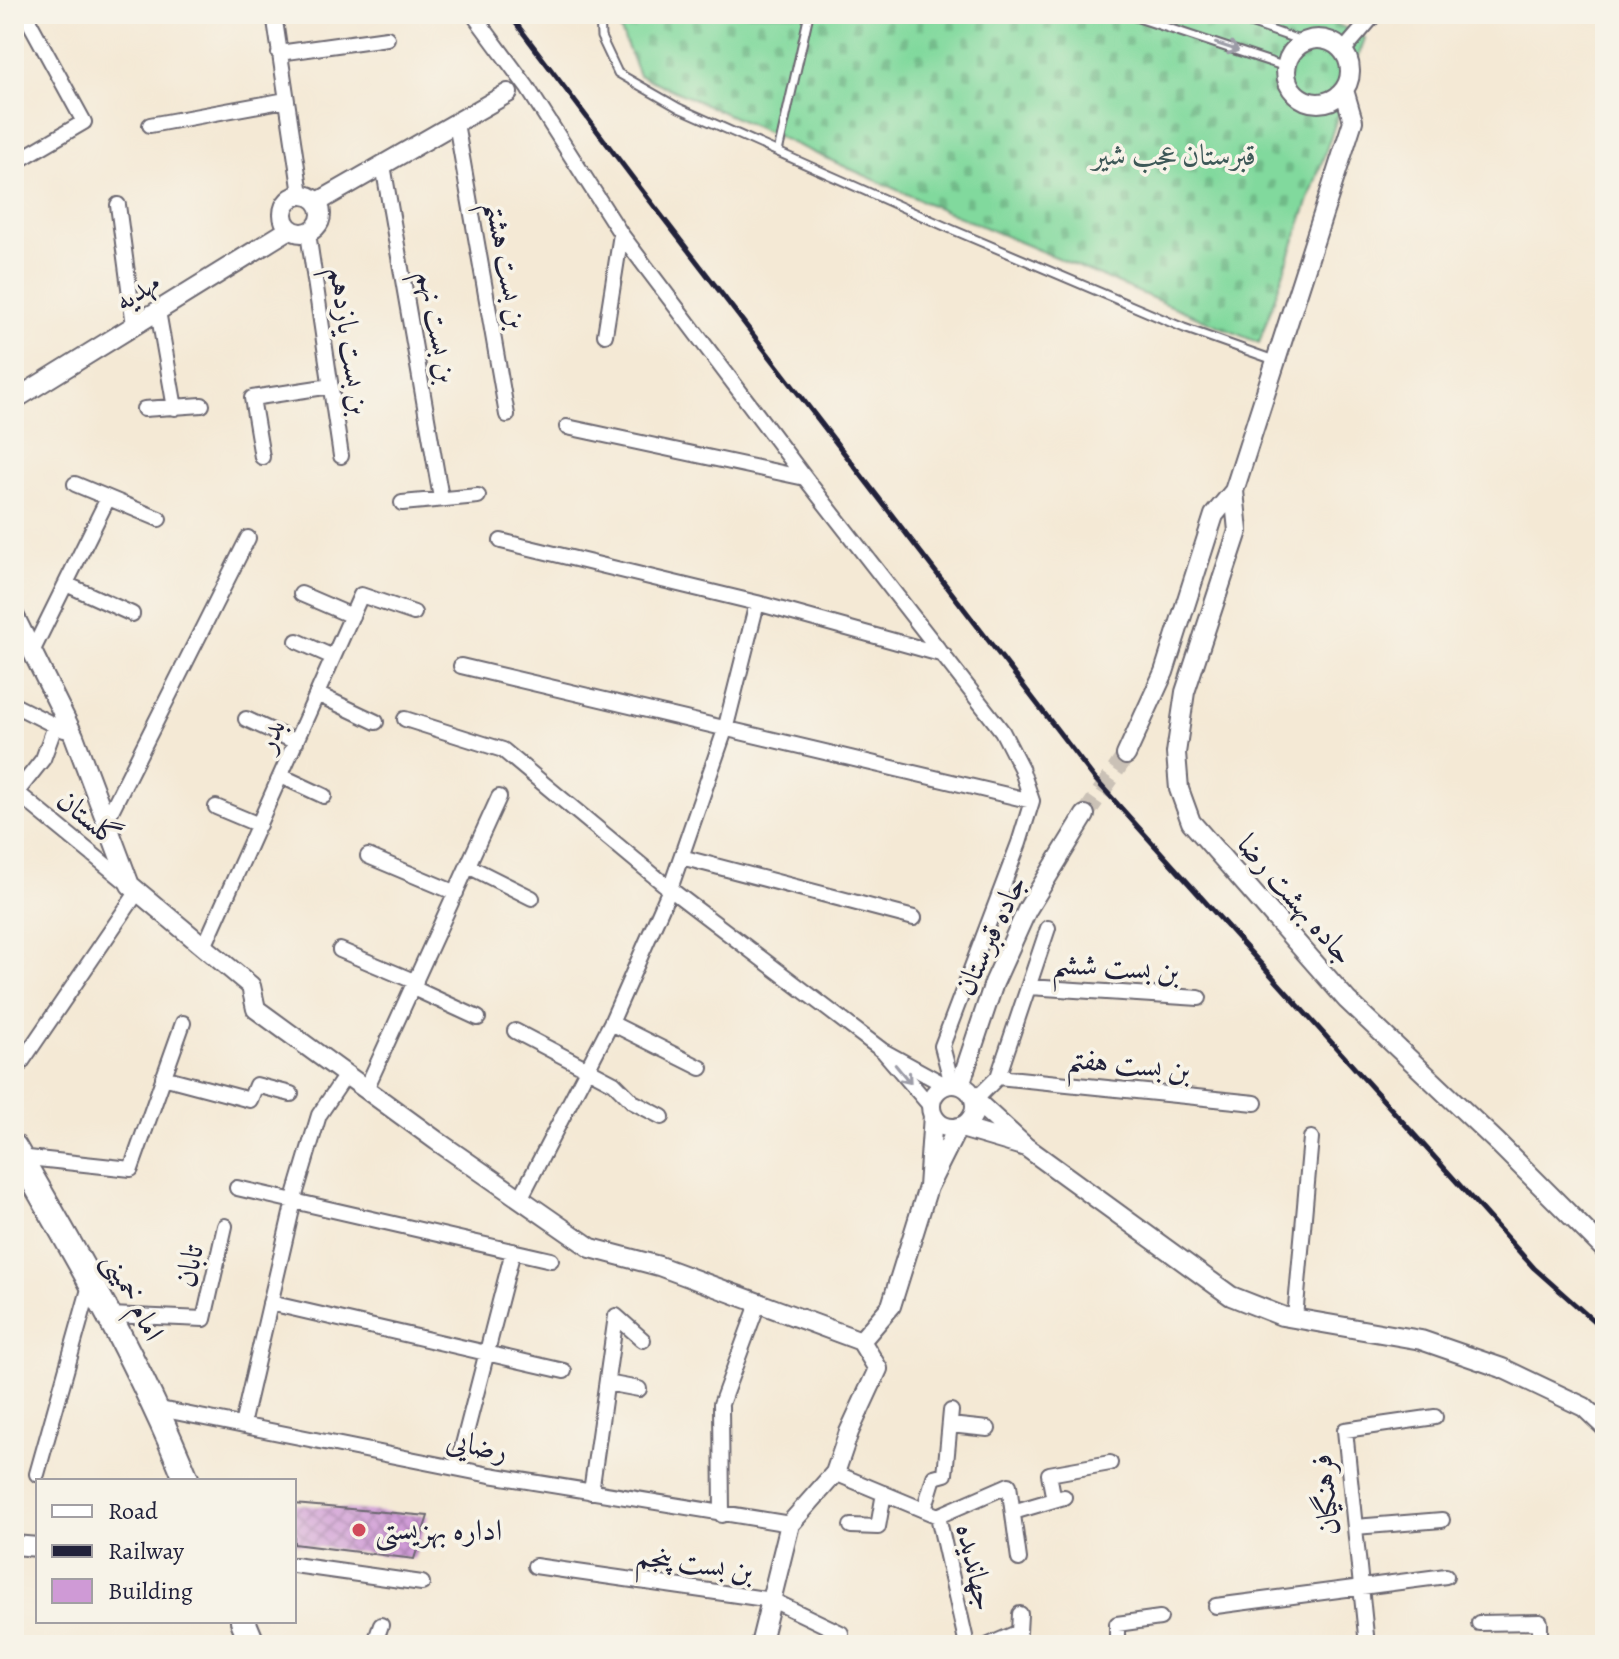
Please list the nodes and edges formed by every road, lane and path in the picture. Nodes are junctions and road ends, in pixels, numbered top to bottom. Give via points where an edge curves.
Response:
1 (25, 14) edge
2 (274, 14) edge
3 (473, 14) edge
4 (600, 14) edge
5 (809, 14) edge
6 (1126, 14) edge
7 (1224, 14) edge
8 (1375, 14) edge
9 (387, 38) dead end
10 (1305, 42) junction
11 (1343, 51) junction
12 (279, 53) junction
13 (1286, 67) junction
14 (1344, 90) junction
15 (508, 93) dead end
16 (286, 100) junction
17 (456, 123) junction
18 (150, 125) dead end
19 (778, 152) junction
20 (14, 163) edge
21 (383, 165) junction
22 (309, 198) junction
23 (118, 205) dead end
24 (299, 231) junction
25 (621, 234) junction
26 (158, 311) junction
27 (134, 325) junction
28 (605, 335) dead end
29 (1276, 361) junction
30 (331, 386) junction
31 (14, 400) edge
32 (202, 405) dead end
33 (175, 408) junction
34 (144, 409) dead end
35 (507, 415) dead end
36 (567, 427) dead end
37 (341, 456) dead end
38 (262, 457) dead end
39 (805, 478) junction
40 (75, 484) dead end
41 (1234, 491) junction
42 (478, 496) dead end
43 (108, 498) junction
44 (441, 498) junction
45 (402, 503) dead end
46 (159, 519) dead end
47 (248, 538) dead end
48 (501, 541) dead end
49 (66, 584) junction
50 (301, 594) dead end
51 (757, 603) junction
52 (414, 613) dead end
53 (132, 614) dead end
54 (14, 615) edge
55 (352, 616) junction
56 (297, 641) dead end
57 (33, 650) junction
58 (944, 655) junction
59 (333, 657) junction
60 (461, 666) dead end
61 (317, 694) junction
62 (14, 705) edge
63 (246, 719) dead end
64 (405, 719) dead end
65 (376, 722) dead end
66 (55, 726) junction
67 (725, 730) junction
68 (74, 736) junction
69 (296, 742) junction
70 (1126, 755) tunnel mouth
71 (281, 776) junction
72 (15, 791) edge
73 (324, 796) dead end
74 (499, 797) dead end
75 (1032, 801) junction
76 (216, 807) dead end
77 (1085, 815) tunnel mouth
78 (106, 821) junction
79 (259, 825) junction
80 (368, 856) dead end
81 (681, 857) junction
82 (468, 866) junction
83 (134, 888) junction
84 (670, 889) junction
85 (456, 893) junction
86 (532, 898) dead end
87 (914, 918) dead end
88 (1048, 928) dead end
89 (204, 947) junction
90 (340, 950) dead end
91 (415, 985) junction
92 (1029, 987) junction
93 (1199, 998) dead end
94 (478, 1018) dead end
95 (183, 1023) dead end
96 (611, 1023) junction
97 (515, 1031) dead end
98 (883, 1051) junction
99 (701, 1068) dead end
100 (588, 1069) junction
101 (14, 1073) edge
102 (346, 1075) junction
103 (163, 1077) junction
104 (998, 1077) junction
105 (952, 1085) junction
106 (366, 1089) junction
107 (291, 1094) dead end
108 (975, 1100) junction
109 (1255, 1103) dead end
110 (932, 1112) junction
111 (662, 1117) dead end
112 (958, 1127) junction
113 (1311, 1138) dead end
114 (1026, 1147) junction
115 (17, 1152) edge
116 (928, 1187) junction
117 (237, 1188) dead end
118 (521, 1197) junction
119 (294, 1199) junction
120 (225, 1226) dead end
121 (1605, 1250) edge
122 (513, 1251) junction
123 (551, 1260) dead end
124 (91, 1281) junction
125 (759, 1301) junction
126 (270, 1303) junction
127 (110, 1315) junction
128 (1295, 1318) junction
129 (643, 1340) dead end
130 (861, 1341) junction
131 (487, 1354) junction
132 (564, 1371) dead end
133 (607, 1383) junction
134 (639, 1389) dead end
135 (155, 1408) junction
136 (1435, 1417) dead end
137 (242, 1425) junction
138 (1605, 1427) edge
139 (988, 1429) dead end
140 (1110, 1463) dead end
141 (457, 1468) junction
142 (835, 1473) junction
143 (37, 1474) dead end
144 (186, 1479) edge
145 (591, 1492) junction
146 (884, 1493) junction
147 (1013, 1512) junction
148 (931, 1513) junction
149 (722, 1515) junction
150 (1442, 1520) dead end
151 (790, 1524) junction
152 (851, 1526) dead end
153 (1355, 1527) junction
154 (14, 1545) edge
155 (36, 1547) edge
156 (1019, 1559) dead end
157 (296, 1565) edge
158 (535, 1566) dead end
159 (1446, 1576) dead end
160 (422, 1583) dead end
161 (1361, 1586) junction
162 (772, 1600) junction
163 (1216, 1606) dead end
164 (1020, 1614) dead end
165 (1160, 1618) dead end
166 (1479, 1623) dead end
167 (381, 1625) dead end
168 (841, 1633) dead end
169 (374, 1645) edge
170 (760, 1645) edge
171 (967, 1645) edge
172 (989, 1645) edge
173 (1117, 1645) edge
174 (1367, 1645) edge
175 (1540, 1645) edge

1 - 20 street via 84,122
2 - 12 street
3 - 25 street via 527,87
4 - 19 lane via 601,37 618,73 679,108
5 - 19 lane
6 -> 13 lane
7 - 10 lane
8 - 11 street
9 - 12 street
10 - 11 street via 1326,40
10 - 13 street via 1289,56
11 - 14 street via 1350,70
12 - 16 street
13 - 14 street via 1290,87 1306,101 1327,102
14 - 29 street via 1353,121
15 - 17 street
16 - 18 street
16 - 22 street
17 - 21 street
17 - 35 street, بن بست هشتم
19 - 29 lane via 1184,328
21 - 22 street
21 - 44 street, بن بست نهم
22 - 24 street via 321,220
22 - 24 street via 294,196 285,205 283,218
23 - 27 street
24 - 26 street, مهدیه
24 - 30 street, بن بست یازدهم
25 - 28 street
25 - 39 street
26 - 27 street, مهدیه
26 - 33 street
27 - 31 street, مهدیه
29 - 41 street
30 - 37 street, بن بست یازدهم
30 - 38 street via 252,398
32 - 33 street
33 - 34 street
36 - 39 street
39 - 58 street
40 - 43 street
41 - 70 street via 1214,515 1164,672
41 - 121 street, جاده بهشت رضا via 1238,531 1185,692 1176,753 1179,789 1191,822 1347,1000
42 - 44 street
43 - 46 street
43 - 49 street
44 - 45 street
47 - 78 street
48 - 51 street
49 - 53 street
49 - 57 street
50 - 55 street
51 - 58 street
51 - 67 street
52 - 55 street via 361,595
54 - 57 street
55 - 59 street, بدر
56 - 59 street
57 - 68 street
58 - 75 street via 1002,731
59 - 61 street, بدر
60 - 67 street
61 - 65 street
61 - 69 street, بدر
62 - 66 street
63 - 69 street
64 - 84 street via 503,750
66 - 68 street
66 - 72 street via 43,759
67 - 75 street
67 - 81 street
68 - 78 street
69 - 71 street, بدر
71 - 73 street
71 - 79 street, بدر
72 - 83 street, گلستان
74 - 82 street
75 - 105 street via 942,1046
76 - 79 street
77 - 105 street, جاده قبرستان via 1027,910
78 - 83 street
79 - 89 street, بدر
80 - 85 street
81 - 84 street
81 - 87 street
82 - 85 street
82 - 86 street
83 - 89 street
83 - 101 street
84 - 96 street
84 - 98 street
85 - 91 street
88 - 92 street
89 - 102 street via 251,986 256,1009
90 - 91 street
91 - 94 street
91 - 106 street
92 - 93 street, بن بست ششم
92 - 104 street
95 - 103 street
96 - 99 street
96 - 100 street
97 - 100 street
98 - 105 street
98 -> 110 street
100 - 111 street
100 - 118 street
102 - 106 street
102 - 119 street via 319,1115
103 - 107 street via 250,1100 256,1085
103 - 115 street via 131,1169
104 - 108 street
104 - 109 street, بن بست هفتم
105 - 108 street via 966,1088
105 - 110 street via 934,1094
106 - 118 street
108 - 112 street via 974,1114
108 - 114 street
110 - 112 street via 943,1125
110 - 116 street
112 - 114 street
112 - 116 street
113 - 128 street
114 - 128 street via 1231,1296
115 - 124 main road, امام خمینی
116 - 130 street via 891,1306
117 - 119 street
118 - 125 street via 591,1248
119 - 122 street
119 - 126 street
120 - 127 street, تابان via 204,1319
122 - 123 street
122 - 131 street
124 - 127 main road, امام خمینی
124 - 143 street
125 - 130 street
125 - 149 street via 721,1404
126 - 131 street
126 - 137 street
127 - 135 main road, امام خمینی
128 - 138 street via 1421,1340 1502,1368 1584,1407
129 - 133 street via 616,1316
130 - 142 street via 878,1369
131 - 132 street
131 - 141 street
133 - 134 street
133 - 145 street
135 - 137 street, رضایی
135 - 144 main road, امام خمینی
136 - 153 street, فرهنگیان via 1345,1430
137 - 141 street, رضایی
139 - 148 street via 950,1418 945,1474 934,1477
140 - 147 street via 1049,1474 1059,1498
141 - 145 street, رضایی
142 - 146 street, جهاندیده
142 - 151 street
145 - 149 street, رضایی
146 - 148 street, جهاندیده
146 - 152 street via 878,1527
147 - 148 street via 1009,1485
147 - 156 street
148 - 171 street, جهاندیده
149 - 151 street, رضایی
150 - 153 street
151 - 162 street
153 - 161 street, فرهنگیان
154 - 155 street
157 - 160 street
158 - 162 street, بن بست پنجم
159 - 161 street
161 - 163 street
161 - 174 street, فرهنگیان
162 - 168 street, بن بست پنجم
162 - 170 street
164 - 172 street via 1019,1632
165 - 173 street via 1117,1624
166 - 175 street via 1540,1622
167 - 169 street

